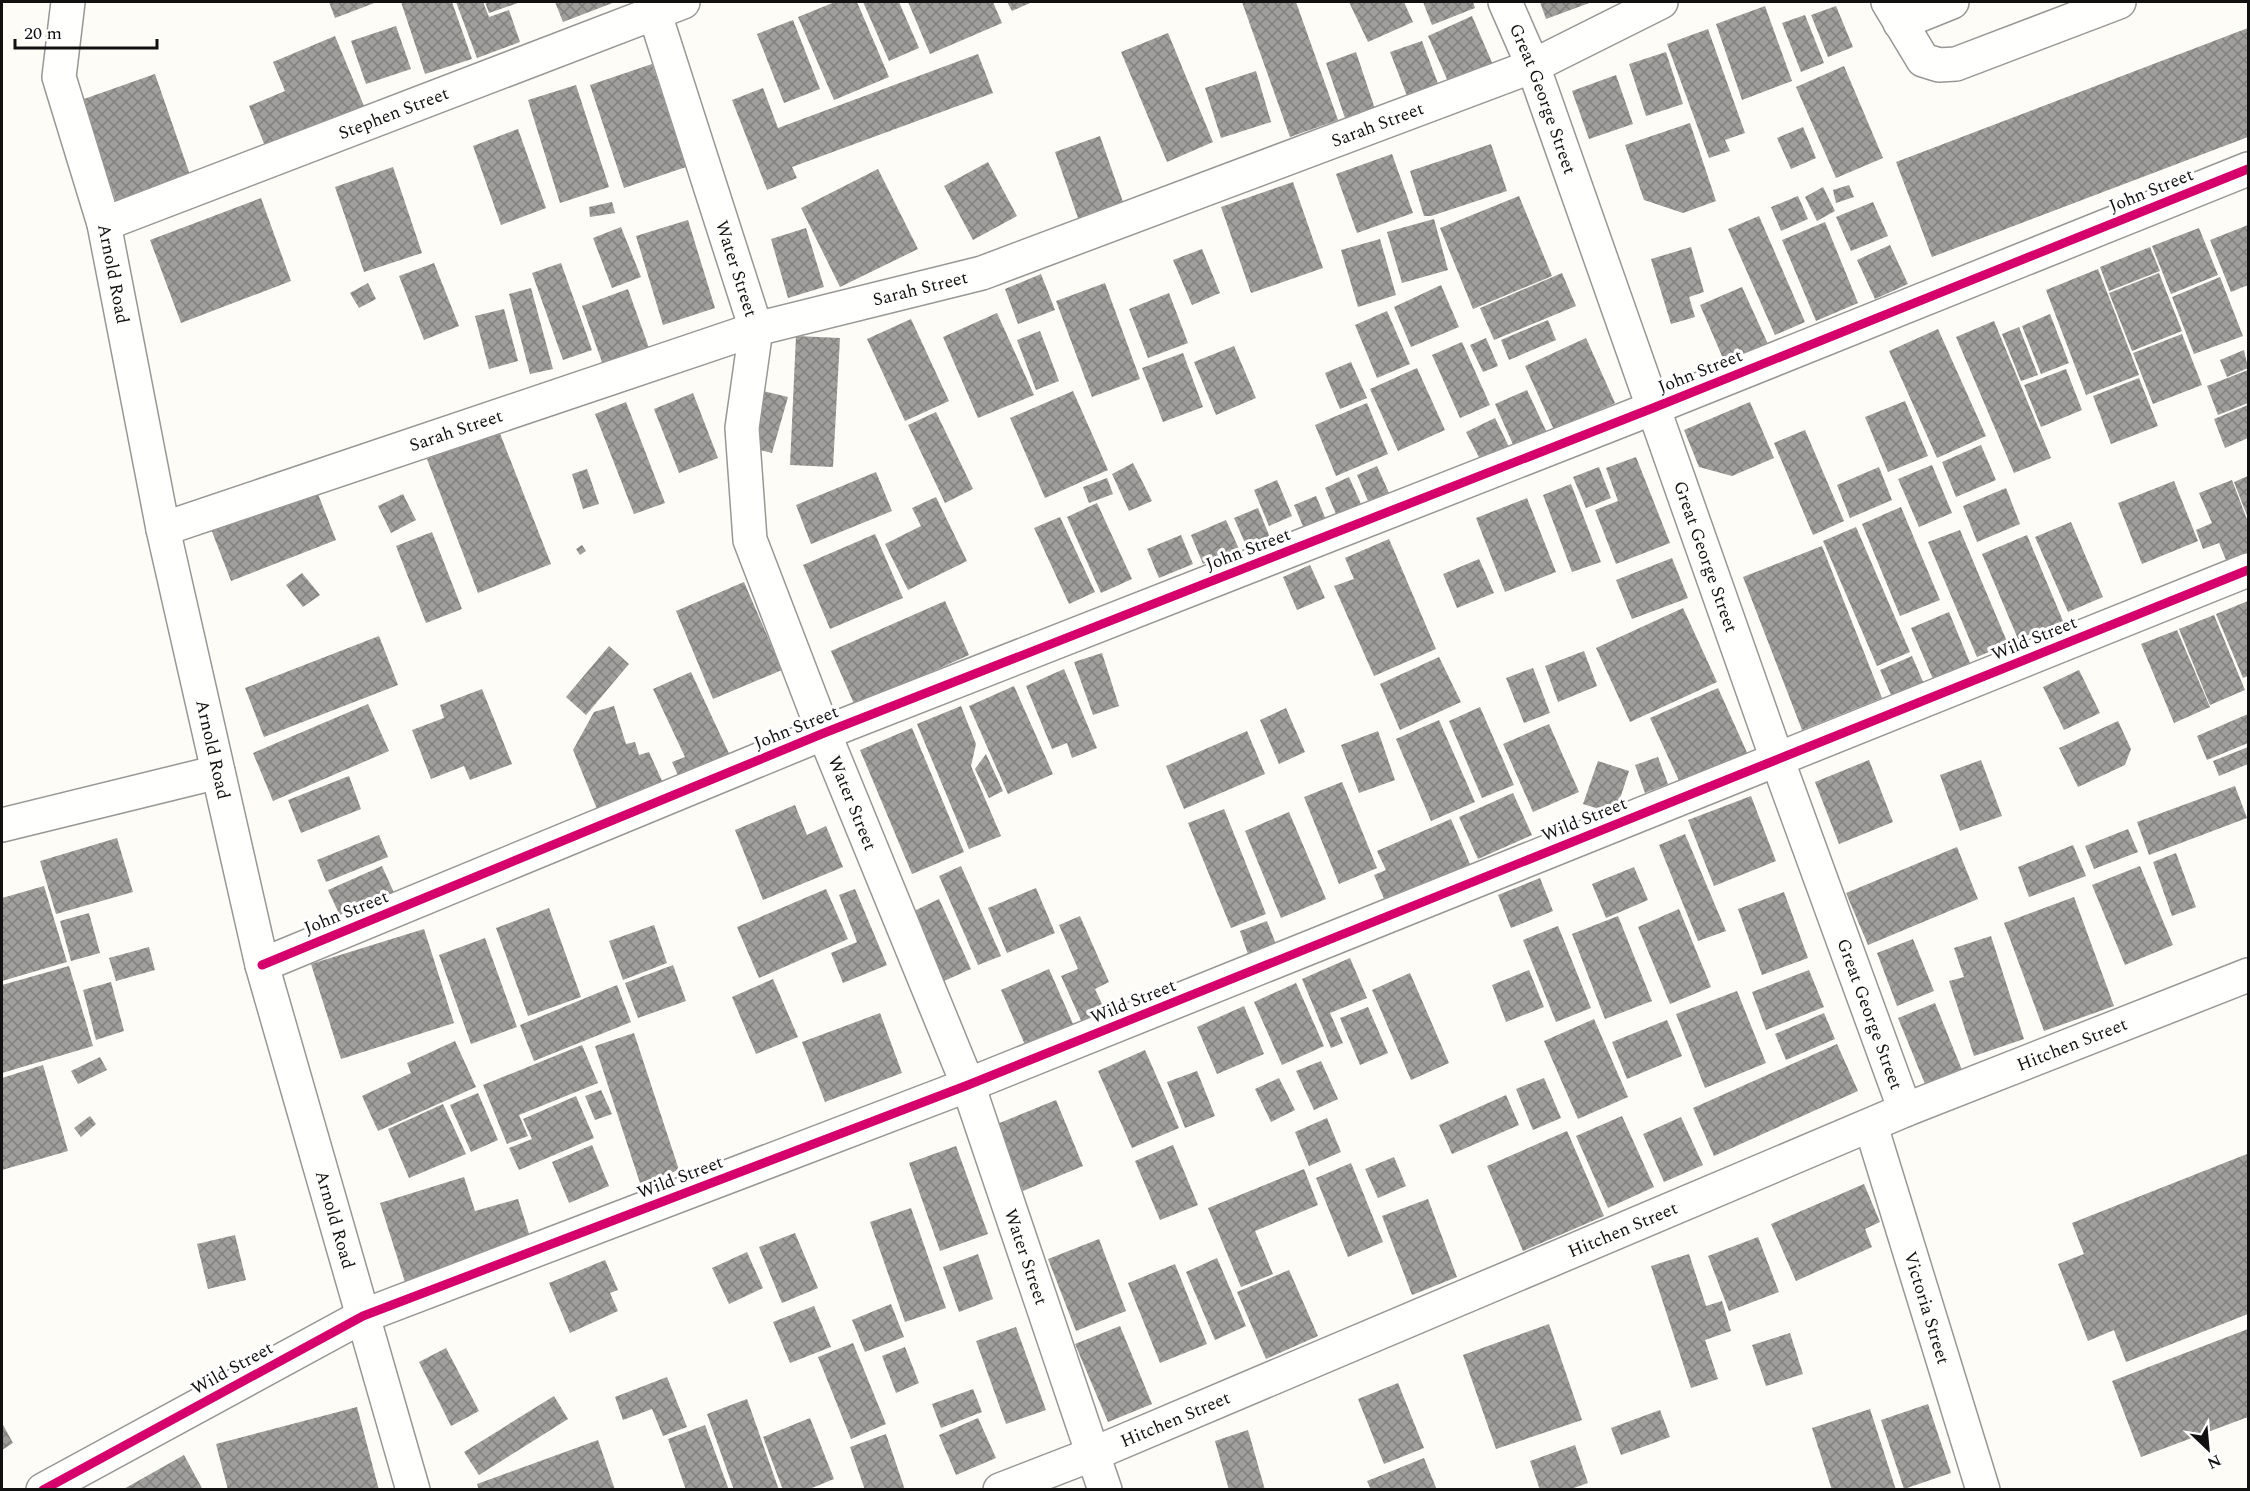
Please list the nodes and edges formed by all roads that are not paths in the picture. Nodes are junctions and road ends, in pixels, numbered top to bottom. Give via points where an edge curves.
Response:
1 (68, 2) edge
2 (1505, 2) edge
3 (1662, 2) edge
4 (1952, 2) edge
5 (2119, 2) edge
6 (663, 5) edge
7 (1894, 12) edge
8 (1533, 66) junction
9 (2248, 169) edge
10 (104, 224) junction
11 (756, 329) junction
12 (1653, 408) junction
13 (163, 529) junction
14 (2248, 570) edge
15 (824, 733) junction
16 (1777, 759) junction
17 (218, 772) junction
18 (2, 825) edge
19 (262, 965) junction
20 (2248, 975) edge
21 (968, 1085) junction
22 (1905, 1110) junction
23 (1870, 1126) junction
24 (363, 1316) junction
25 (1093, 1454) junction
26 (43, 1490) edge
27 (413, 1490) edge
28 (1000, 1490) edge
29 (1105, 1490) edge
30 (1983, 1490) edge

1 - 10 street, Arnold Road via 59,77
2 - 8 street, Great George Street
3 - 8 street, Sarah Street
4 - 7 street
5 - 7 street via 1948,65 1923,60
6 - 10 street, Stephen Street
6 - 11 street, Water Street
8 - 11 street, Sarah Street via 982,273
8 - 12 street, Great George Street
9 - 12 street, John Street
10 - 13 street, Arnold Road
11 - 13 street, Sarah Street
11 - 15 street, Water Street via 742,428 750,540
12 - 15 street, John Street
12 - 16 street, Great George Street
13 - 17 street, Arnold Road
14 - 16 street, Wild Street
15 - 19 street, John Street
15 - 21 street, Water Street
16 - 21 street, Wild Street
16 - 22 street, Great George Street
17 - 18 street
17 - 19 street, Arnold Road
19 - 24 street, Arnold Road
20 - 22 street, Hitchen Street
21 - 24 street, Wild Street
21 - 25 street, Water Street
22 - 23 street, Hitchen Street
23 - 25 street, Hitchen Street
23 - 30 street, Victoria Street
24 - 26 street, Wild Street
24 - 27 street, Arnold Road
25 - 28 street, Hitchen Street
25 - 29 street, Water Street

